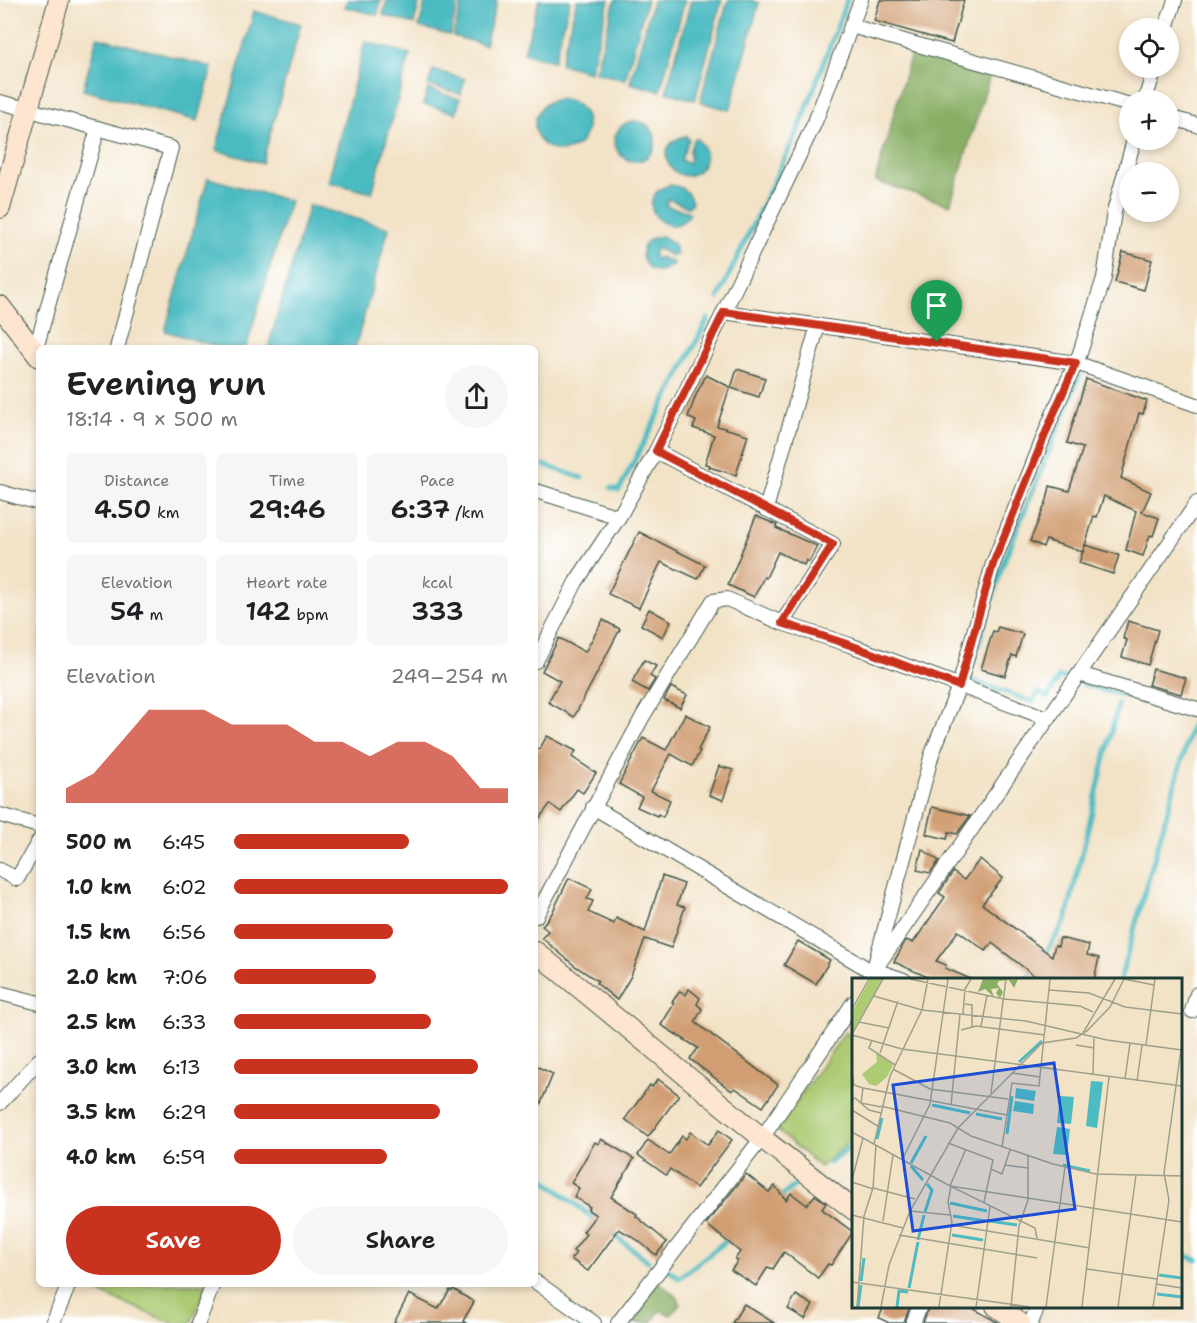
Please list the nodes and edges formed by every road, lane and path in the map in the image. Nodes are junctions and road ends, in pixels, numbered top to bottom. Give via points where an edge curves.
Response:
1 (59, 0) edge
2 (861, 0) edge
3 (1175, 0) edge
4 (1169, 18) edge
5 (851, 26) junction
6 (0, 102) edge
7 (1119, 102) edge
8 (28, 110) junction
9 (1179, 120) edge
10 (1197, 125) edge
11 (98, 128) junction
12 (1131, 150) edge
13 (0, 208) edge
14 (0, 306) edge
15 (724, 312) junction
16 (818, 325) junction
17 (39, 345) edge
18 (118, 345) edge
19 (36, 353) edge
20 (1076, 363) junction
21 (1197, 405) edge
22 (656, 451) junction
23 (0, 492) edge
24 (538, 492) edge
25 (36, 502) edge
26 (1197, 502) edge
27 (766, 509) junction
28 (619, 517) junction
29 (782, 623) junction
30 (538, 657) edge
31 (1079, 674) junction
32 (959, 686) junction
33 (1197, 709) edge
34 (1048, 719) junction
35 (593, 807) junction
36 (0, 815) edge
37 (36, 825) edge
38 (36, 847) edge
39 (0, 870) edge
40 (538, 912) edge
41 (538, 954) edge
42 (872, 974) edge
43 (893, 978) edge
44 (0, 993) edge
45 (1197, 994) edge
46 (36, 1003) edge
47 (852, 1005) edge
48 (1190, 1010) edge
49 (36, 1063) edge
50 (0, 1103) edge
51 (762, 1138) junction
52 (852, 1208) edge
53 (538, 1283) edge
54 (68, 1287) edge
55 (212, 1287) edge
56 (919, 1308) edge
57 (999, 1308) edge
58 (1037, 1308) edge
59 (53, 1323) edge
60 (198, 1323) edge
61 (594, 1323) edge
62 (618, 1323) edge
63 (913, 1323) edge
64 (1020, 1323) edge
65 (1031, 1323) edge

1 - 8 street
2 - 5 street
3 - 4 street
5 - 7 street
5 - 15 street via 814,122
6 - 8 street
8 - 11 street
8 - 13 street
9 - 10 street
11 - 17 street
11 - 18 street via 171,148
12 - 20 street via 1114,212 1104,279
14 - 19 street
15 - 16 street
15 - 22 street
16 - 20 street
16 - 27 street
20 - 21 street
20 - 32 street via 993,564
22 - 27 street
22 - 28 street
23 - 25 street
24 - 28 street
26 - 31 street
27 - 29 street via 833,544
28 - 30 street via 576,582
29 - 32 street
29 - 35 street via 727,599 713,601
31 - 33 street
31 - 34 street
32 - 34 street
32 - 42 street via 932,754
34 - 42 street
35 - 40 street
35 - 42 street
36 - 37 street
38 - 39 street via 17,879
41 - 51 street
42 - 43 street
44 - 46 street
45 - 48 street
47 - 51 street
49 - 50 street
51 - 52 street
51 - 62 street
53 - 61 street
54 - 59 street
55 - 60 street
56 - 63 street
57 - 64 street
58 - 65 street

